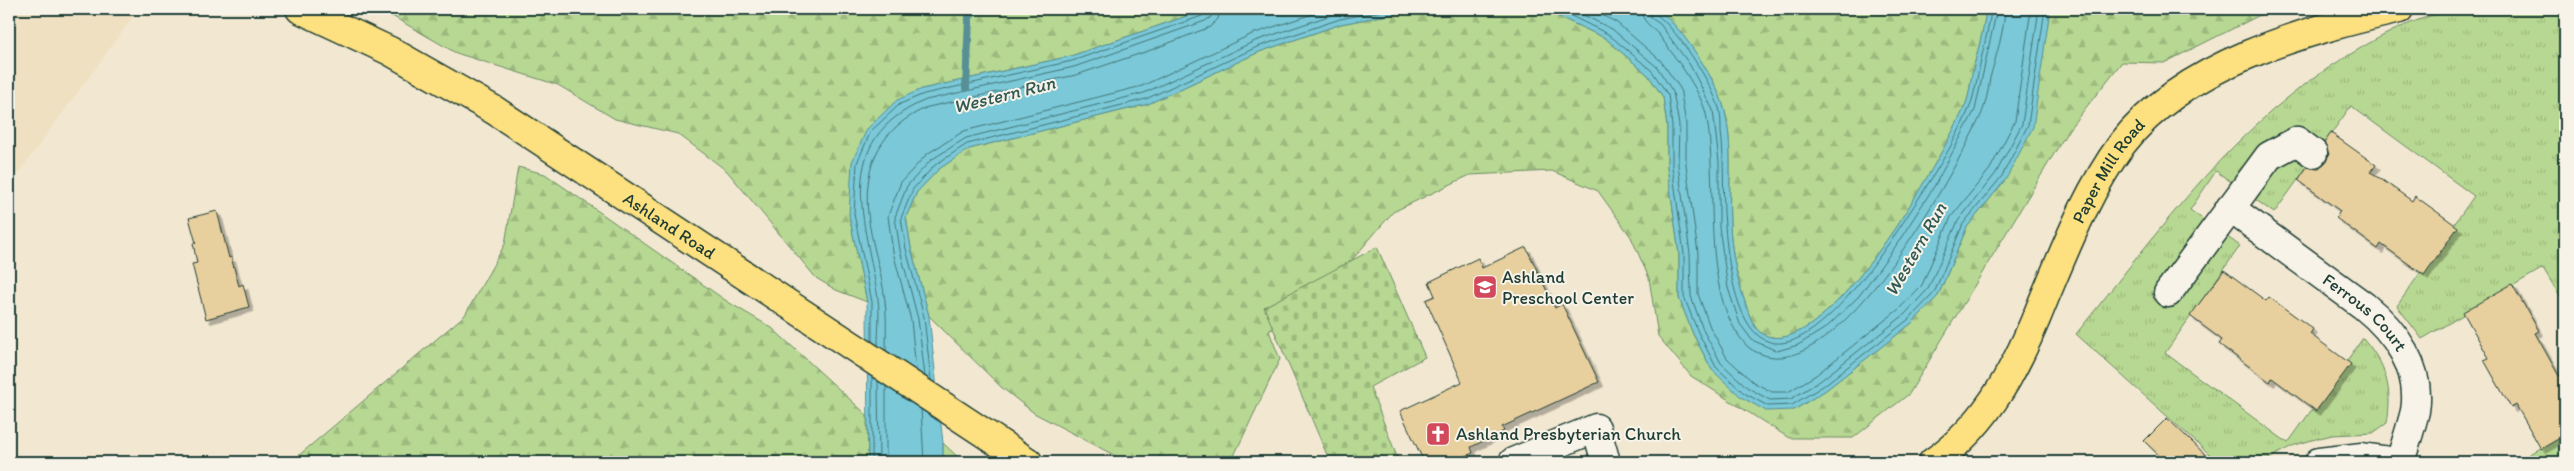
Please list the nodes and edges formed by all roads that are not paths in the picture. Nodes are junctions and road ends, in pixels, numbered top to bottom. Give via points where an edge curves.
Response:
1 (300, 9) edge
2 (2400, 9) edge
3 (2313, 153) dead end
4 (2230, 208) junction
5 (2168, 293) dead end
6 (1028, 462) edge
7 (1513, 462) edge
8 (1606, 462) edge
9 (1933, 462) edge
10 (2319, 462) edge
11 (2399, 462) edge

1 - 6 main road, Ashland Road via 390,51 494,110
2 - 9 main road, Paper Mill Road via 2302,34 2222,66 2176,94 2142,122 2122,144 2096,186 2007,381 1966,435
3 - 4 street via 2297,141 2269,156
4 - 5 street
4 - 11 street, Ferrous Court via 2364,306 2395,335 2414,381 2415,410
7 - 8 street via 1596,428
10 - 11 street via 2362,457

